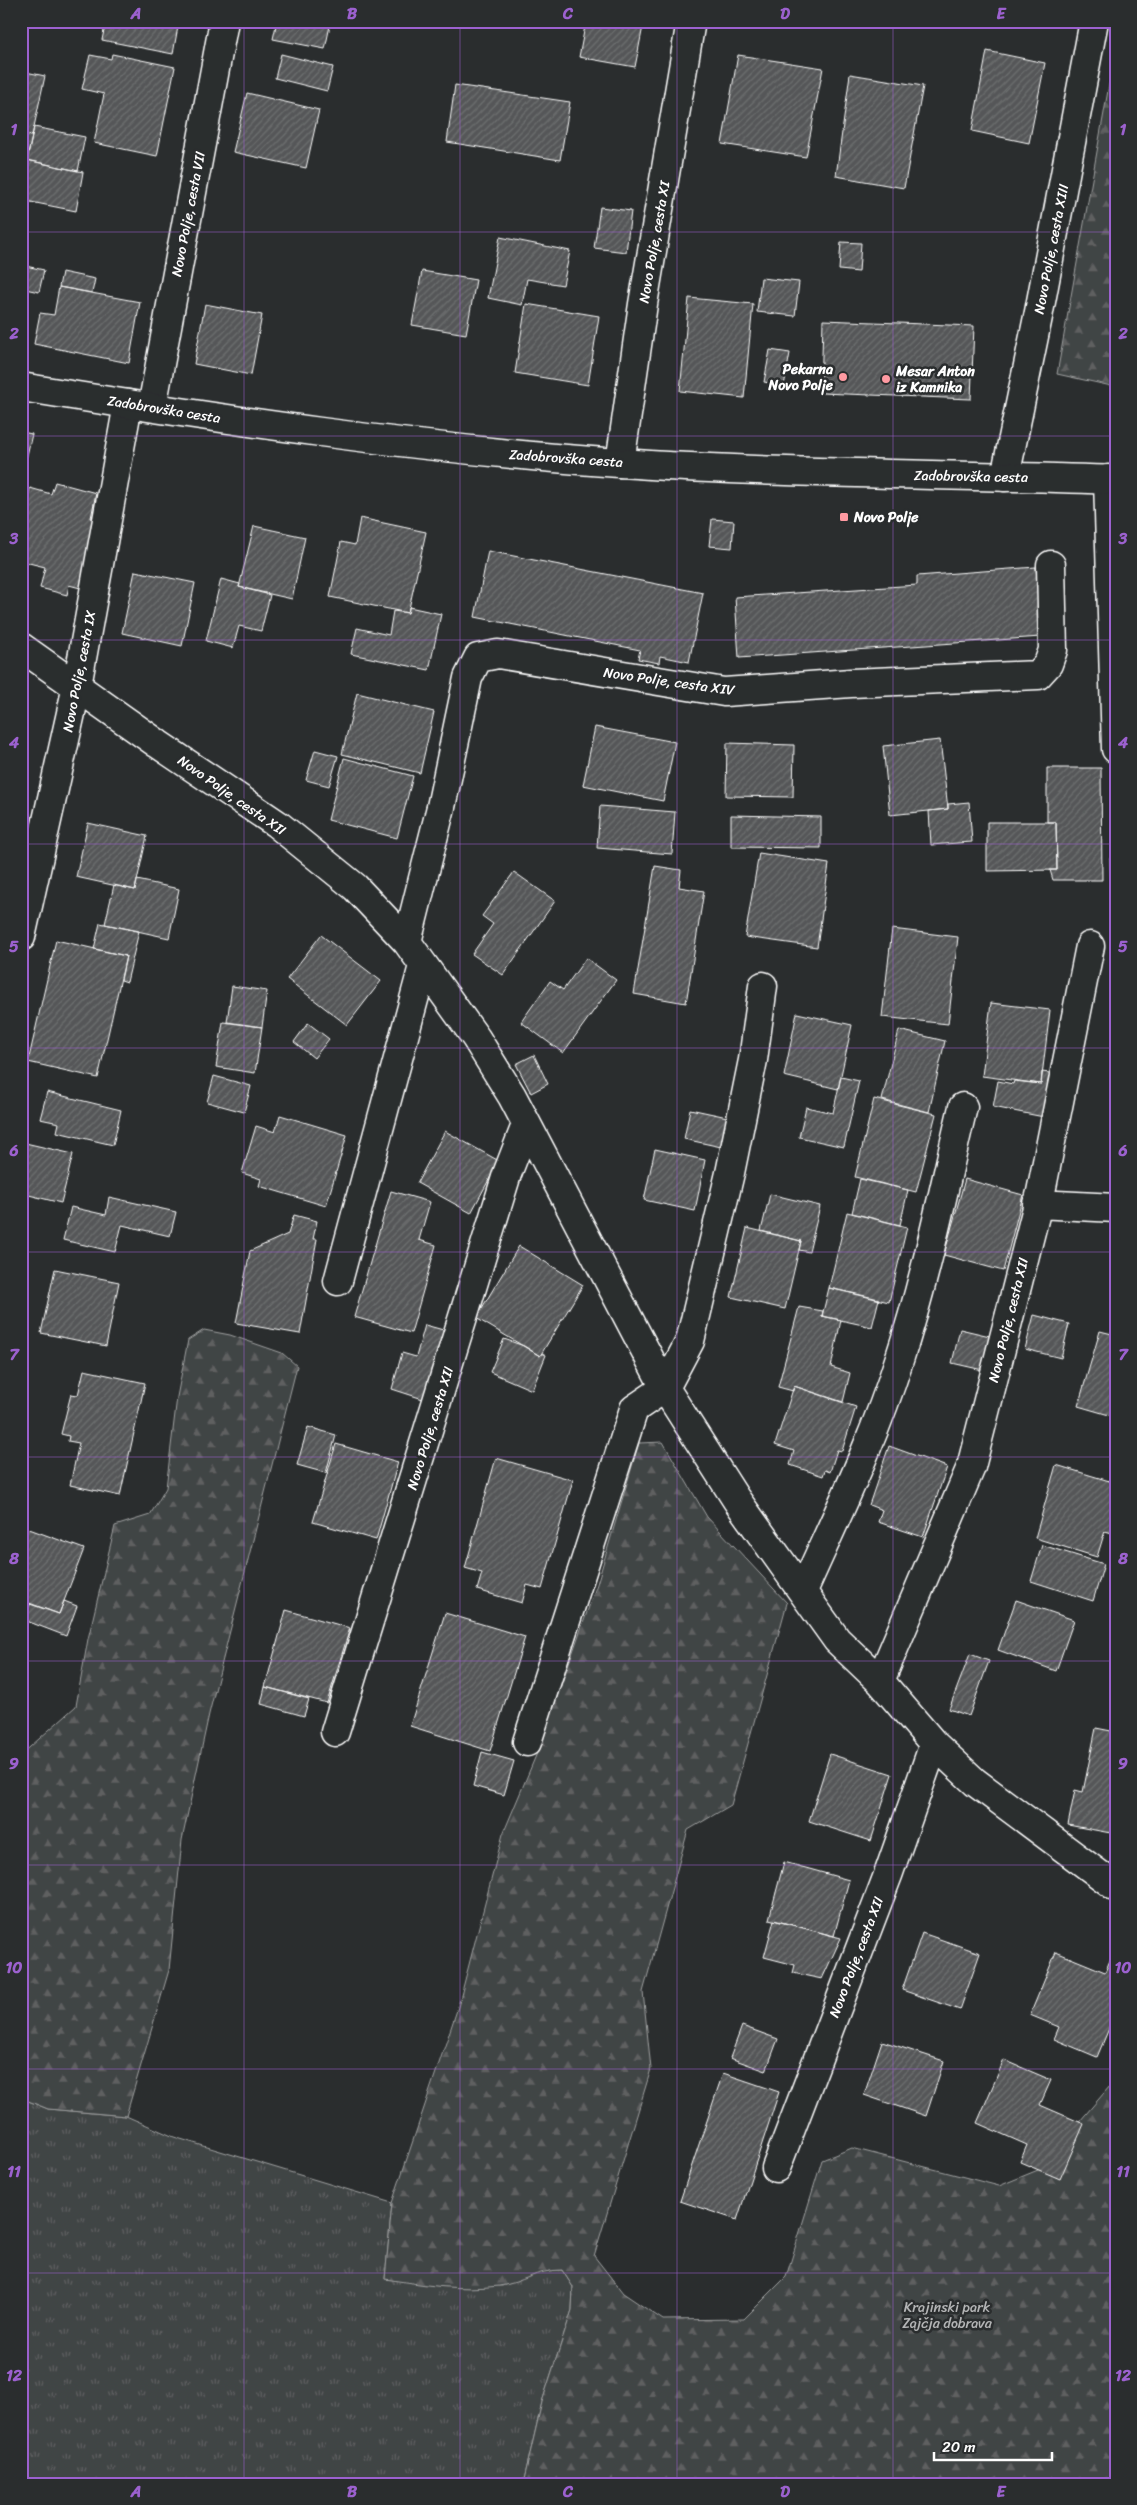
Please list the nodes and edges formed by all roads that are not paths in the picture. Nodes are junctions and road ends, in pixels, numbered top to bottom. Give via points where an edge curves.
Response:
1 (224, 21) edge
2 (691, 21) edge
3 (1094, 21) edge
4 (21, 386) edge
5 (140, 405) junction
6 (620, 463) junction
7 (1005, 477) junction
8 (1112, 480) edge
9 (1051, 565) dead end
10 (21, 647) edge
11 (77, 686) junction
12 (1116, 749) edge
13 (21, 937) edge
14 (407, 942) junction
15 (1090, 946) dead end
16 (423, 966) junction
17 (764, 986) dead end
18 (963, 1106) dead end
19 (526, 1125) junction
20 (1037, 1204) junction
21 (1116, 1208) edge
22 (338, 1281) dead end
23 (666, 1388) junction
24 (803, 1592) junction
25 (880, 1681) junction
26 (335, 1732) dead end
27 (527, 1742) dead end
28 (934, 1744) junction
29 (1116, 1887) edge
30 (776, 2168) dead end

1 - 5 street, Novo Polje, cesta VII
2 - 6 street, Novo Polje, cesta XI via 643,304
3 - 7 street, Novo Polje, cesta XIII
4 - 5 street, Zadobrovška cesta
5 - 6 street, Zadobrovška cesta via 505,454
5 - 11 street, Novo Polje, cesta IX
6 - 7 street, Zadobrovška cesta
7 - 8 street, Zadobrovška cesta
8 - 12 street
9 - 14 street, Novo Polje, cesta XIV via 1053,650 1048,664 1038,675 724,692 498,654 478,658 468,678 441,807
10 - 11 street, Novo Polje, cesta XII
11 - 13 street, Novo Polje, cesta IX
11 - 14 street, Novo Polje, cesta XII via 277,824 355,887
14 - 16 street, Novo Polje, cesta XII
15 - 20 street, Novo Polje, cesta XII
16 - 19 street, Novo Polje, cesta XII via 476,1038
16 - 22 street
17 - 23 street via 751,1070 702,1295 690,1340
18 - 24 street via 900,1360 871,1439
19 - 23 street, Novo Polje, cesta XII
19 - 26 street, Novo Polje, cesta XII via 507,1174
20 - 21 street
20 - 25 street, Novo Polje, cesta XII via 971,1467
23 - 24 street, Novo Polje, cesta XII via 736,1500
23 - 27 street via 634,1409
24 - 25 street, Novo Polje, cesta XII via 837,1640
25 - 28 street, Novo Polje, cesta XII
28 - 29 street, Novo Polje, cesta XII via 1006,1808
28 - 30 street, Novo Polje, cesta XII via 888,1875

